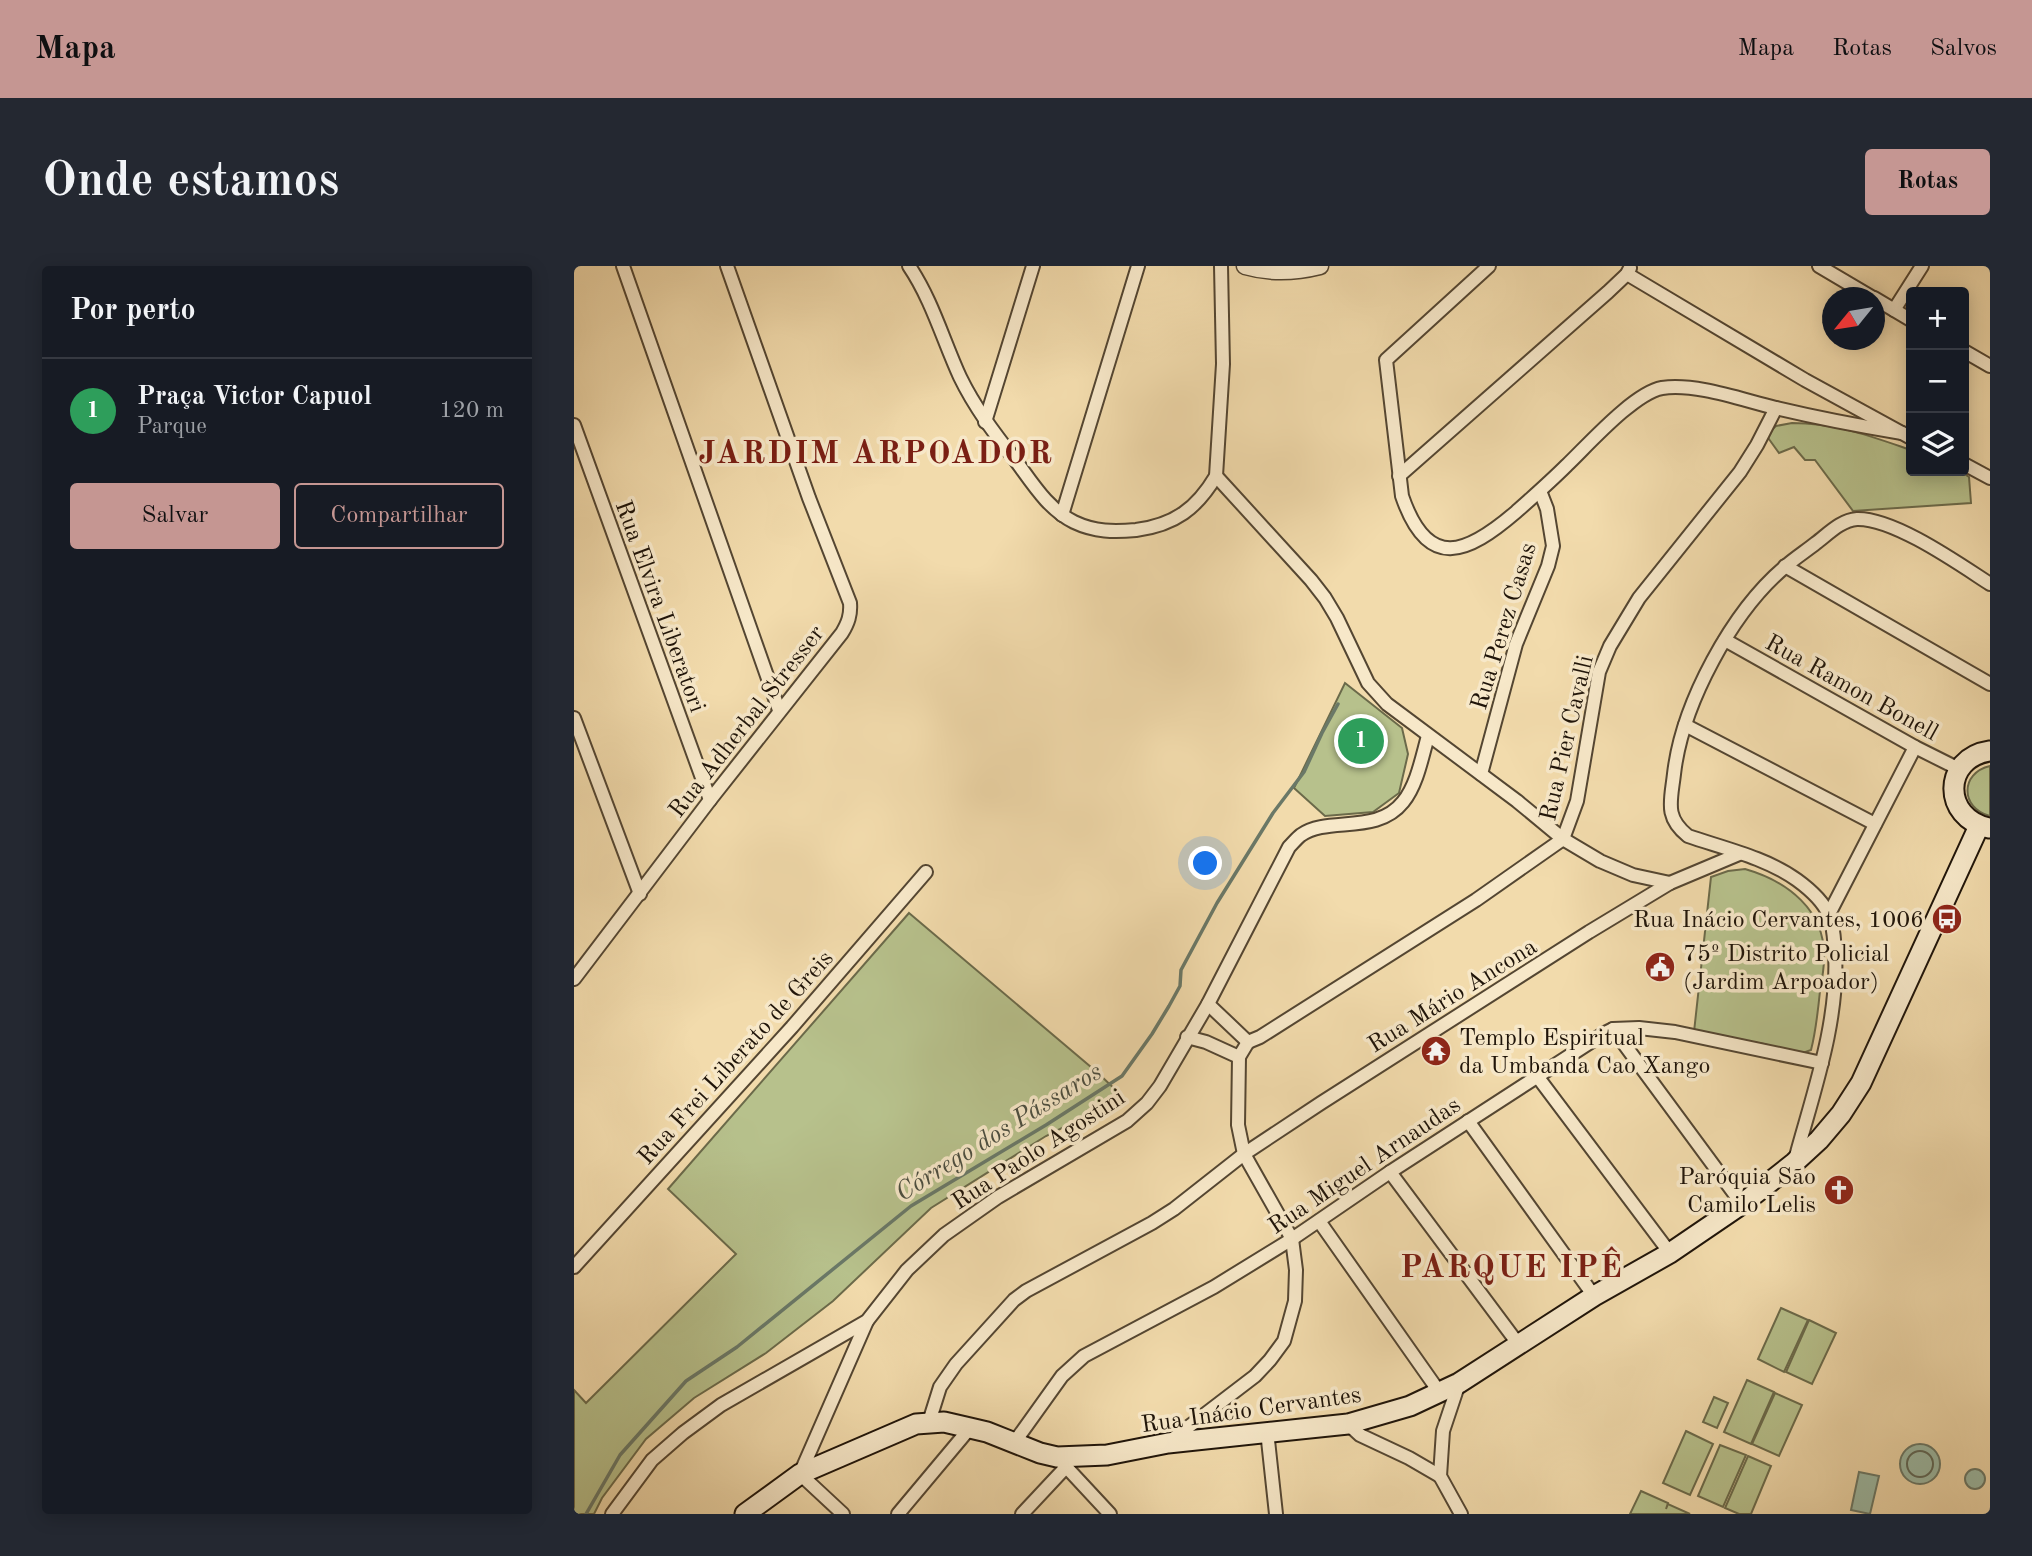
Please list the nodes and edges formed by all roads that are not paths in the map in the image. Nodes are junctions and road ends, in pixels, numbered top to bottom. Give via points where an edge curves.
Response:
1 (623, 266) edge
2 (727, 266) edge
3 (909, 266) edge
4 (1034, 266) edge
5 (1138, 266) edge
6 (1222, 266) edge
7 (1245, 266) edge
8 (1320, 266) edge
9 (1489, 266) edge
10 (1818, 266) edge
11 (1922, 266) edge
12 (1629, 270) edge
13 (1855, 287) edge
14 (1885, 305) edge
15 (1894, 310) junction
16 (1906, 317) edge
17 (1969, 354) edge
18 (1990, 366) edge
19 (1776, 408) junction
20 (985, 422) junction
21 (574, 425) edge
22 (1906, 434) edge
23 (1906, 435) edge
24 (1969, 467) edge
25 (1216, 476) junction
26 (1399, 476) junction
27 (1990, 478) edge
28 (1540, 491) junction
29 (1062, 515) junction
30 (1785, 566) junction
31 (1990, 584) edge
32 (1725, 640) junction
33 (1990, 684) edge
34 (779, 710) junction
35 (574, 718) edge
36 (1685, 724) junction
37 (1428, 736) junction
38 (1915, 747) junction
39 (1990, 751) edge
40 (1959, 769) junction
41 (1481, 774) junction
42 (709, 800) junction
43 (1875, 824) junction
44 (1984, 827) edge
45 (1563, 839) junction
46 (1739, 854) junction
47 (926, 872) dead end
48 (1670, 883) junction
49 (640, 894) junction
50 (1829, 914) junction
51 (574, 979) edge
52 (1208, 1004) junction
53 (1613, 1029) junction
54 (1187, 1037) junction
55 (1248, 1042) junction
56 (1240, 1057) junction
57 (1822, 1063) junction
58 (1537, 1076) junction
59 (1468, 1121) junction
60 (1244, 1154) junction
61 (1794, 1163) junction
62 (1390, 1172) junction
63 (1742, 1204) junction
64 (1319, 1221) junction
65 (1292, 1239) junction
66 (1670, 1253) junction
67 (574, 1267) edge
68 (1594, 1296) junction
69 (867, 1321) junction
70 (1519, 1345) junction
71 (1459, 1383) junction
72 (1440, 1393) junction
73 (929, 1422) junction
74 (1348, 1424) junction
75 (970, 1428) junction
76 (1267, 1431) junction
77 (1014, 1443) junction
78 (1168, 1443) junction
79 (1062, 1462) junction
80 (800, 1474) junction
81 (1440, 1476) junction
82 (612, 1514) edge
83 (745, 1514) edge
84 (843, 1514) edge
85 (898, 1514) edge
86 (1022, 1514) edge
87 (1110, 1514) edge
88 (1276, 1514) edge
89 (1461, 1514) edge

1 - 34 street
2 - 34 street, Rua Adherbal Stresser via 850,603 842,633
3 - 20 street
4 - 20 street
5 - 29 street
6 - 25 street via 1223,364
7 - 8 street via 1280,271
9 - 26 street via 1386,360
10 - 13 street
11 - 15 street
12 - 22 street via 1805,380
12 - 26 street
14 - 15 street
15 - 16 street
17 - 18 street
19 - 23 street
19 - 28 street via 1677,387 1658,389 1619,415
19 - 45 street, Rua Pier Cavalli via 1740,472 1639,598 1609,646 1600,672 1577,801
20 - 29 street via 1045,500
21 - 42 street, Rua Elvira Liberatori
24 - 27 street
25 - 29 street via 1194,506 1155,528 1097,530
25 - 37 street via 1325,598 1376,694
26 - 28 street via 1409,516 1419,533 1451,550 1490,533
28 - 41 street, Rua Perez Casas via 1553,546 1516,644
30 - 31 street via 1842,524 1867,519 1932,547
30 - 32 street
30 - 33 street
32 - 36 street
32 - 38 street, Rua Ramon Bonell
34 - 42 street, Rua Adherbal Stresser
35 - 49 street
36 - 43 street
36 - 46 street via 1676,751 1671,816 1688,836
37 - 41 street
37 - 52 street, Rua Paolo Agostini via 1412,787 1391,814 1319,828 1289,847
38 - 40 street, Rua Ramon Bonell
38 - 43 street
39 - 40 main road via 1977,754
40 - 44 main road via 1954,782 1958,808 1967,819
41 - 45 street
42 - 49 street, Rua Adherbal Stresser
43 - 50 street
44 - 61 main road, Rua Inácio Cervantes via 1861,1083 1834,1123
45 - 48 street via 1600,861
45 - 55 street, Rua Pier Cavalli via 1327,996
46 - 48 street, Rua Mário Ancona
46 - 50 street via 1796,879
47 - 67 street, Rua Frei Liberato de Greis
48 - 60 street, Rua Mário Ancona
49 - 51 street, Rua Adherbal Stresser
50 - 57 street via 1836,974
52 - 54 street, Rua Paolo Agostini
52 - 55 street
53 - 57 street via 1675,1032
53 - 58 street, Rua Miguel Arnaudas
53 - 63 street
54 - 56 street
54 - 69 street, Rua Paolo Agostini via 1160,1086 1127,1121 998,1197 944,1235 907,1270
55 - 56 street
56 - 60 street via 1238,1117
57 - 61 street
58 - 59 street, Rua Miguel Arnaudas
58 - 66 street
59 - 62 street, Rua Miguel Arnaudas
59 - 68 street
60 - 65 street
60 - 73 street, Rua Mário Ancona via 1152,1223 1014,1300 946,1377
61 - 63 main road, Rua Inácio Cervantes
62 - 64 street, Rua Miguel Arnaudas
62 - 70 street
63 - 66 main road, Rua Inácio Cervantes
64 - 65 street, Rua Miguel Arnaudas
64 - 72 street
65 - 77 street, Rua Miguel Arnaudas via 1214,1287 1084,1356 1062,1376
65 - 78 street via 1296,1301 1284,1341 1255,1376
66 - 68 main road, Rua Inácio Cervantes
68 - 70 main road, Rua Inácio Cervantes
69 - 80 street
69 - 82 street, Rua Paolo Agostini via 721,1405 683,1433 652,1460
70 - 71 main road, Rua Inácio Cervantes
71 - 72 main road, Rua Inácio Cervantes
71 - 81 street via 1443,1431
72 - 74 main road, Rua Inácio Cervantes
73 - 75 main road, Rua Inácio Cervantes
73 - 80 main road, Rua Inácio Cervantes via 899,1430
74 - 76 main road, Rua Inácio Cervantes
74 - 81 street via 1360,1435
75 - 77 main road, Rua Inácio Cervantes
75 - 85 street
76 - 78 main road, Rua Inácio Cervantes
76 - 88 street
77 - 79 main road, Rua Inácio Cervantes
78 - 79 main road, Rua Inácio Cervantes
79 - 86 street
79 - 87 street
80 - 83 main road, Rua Inácio Cervantes
80 - 84 street
81 - 89 street

